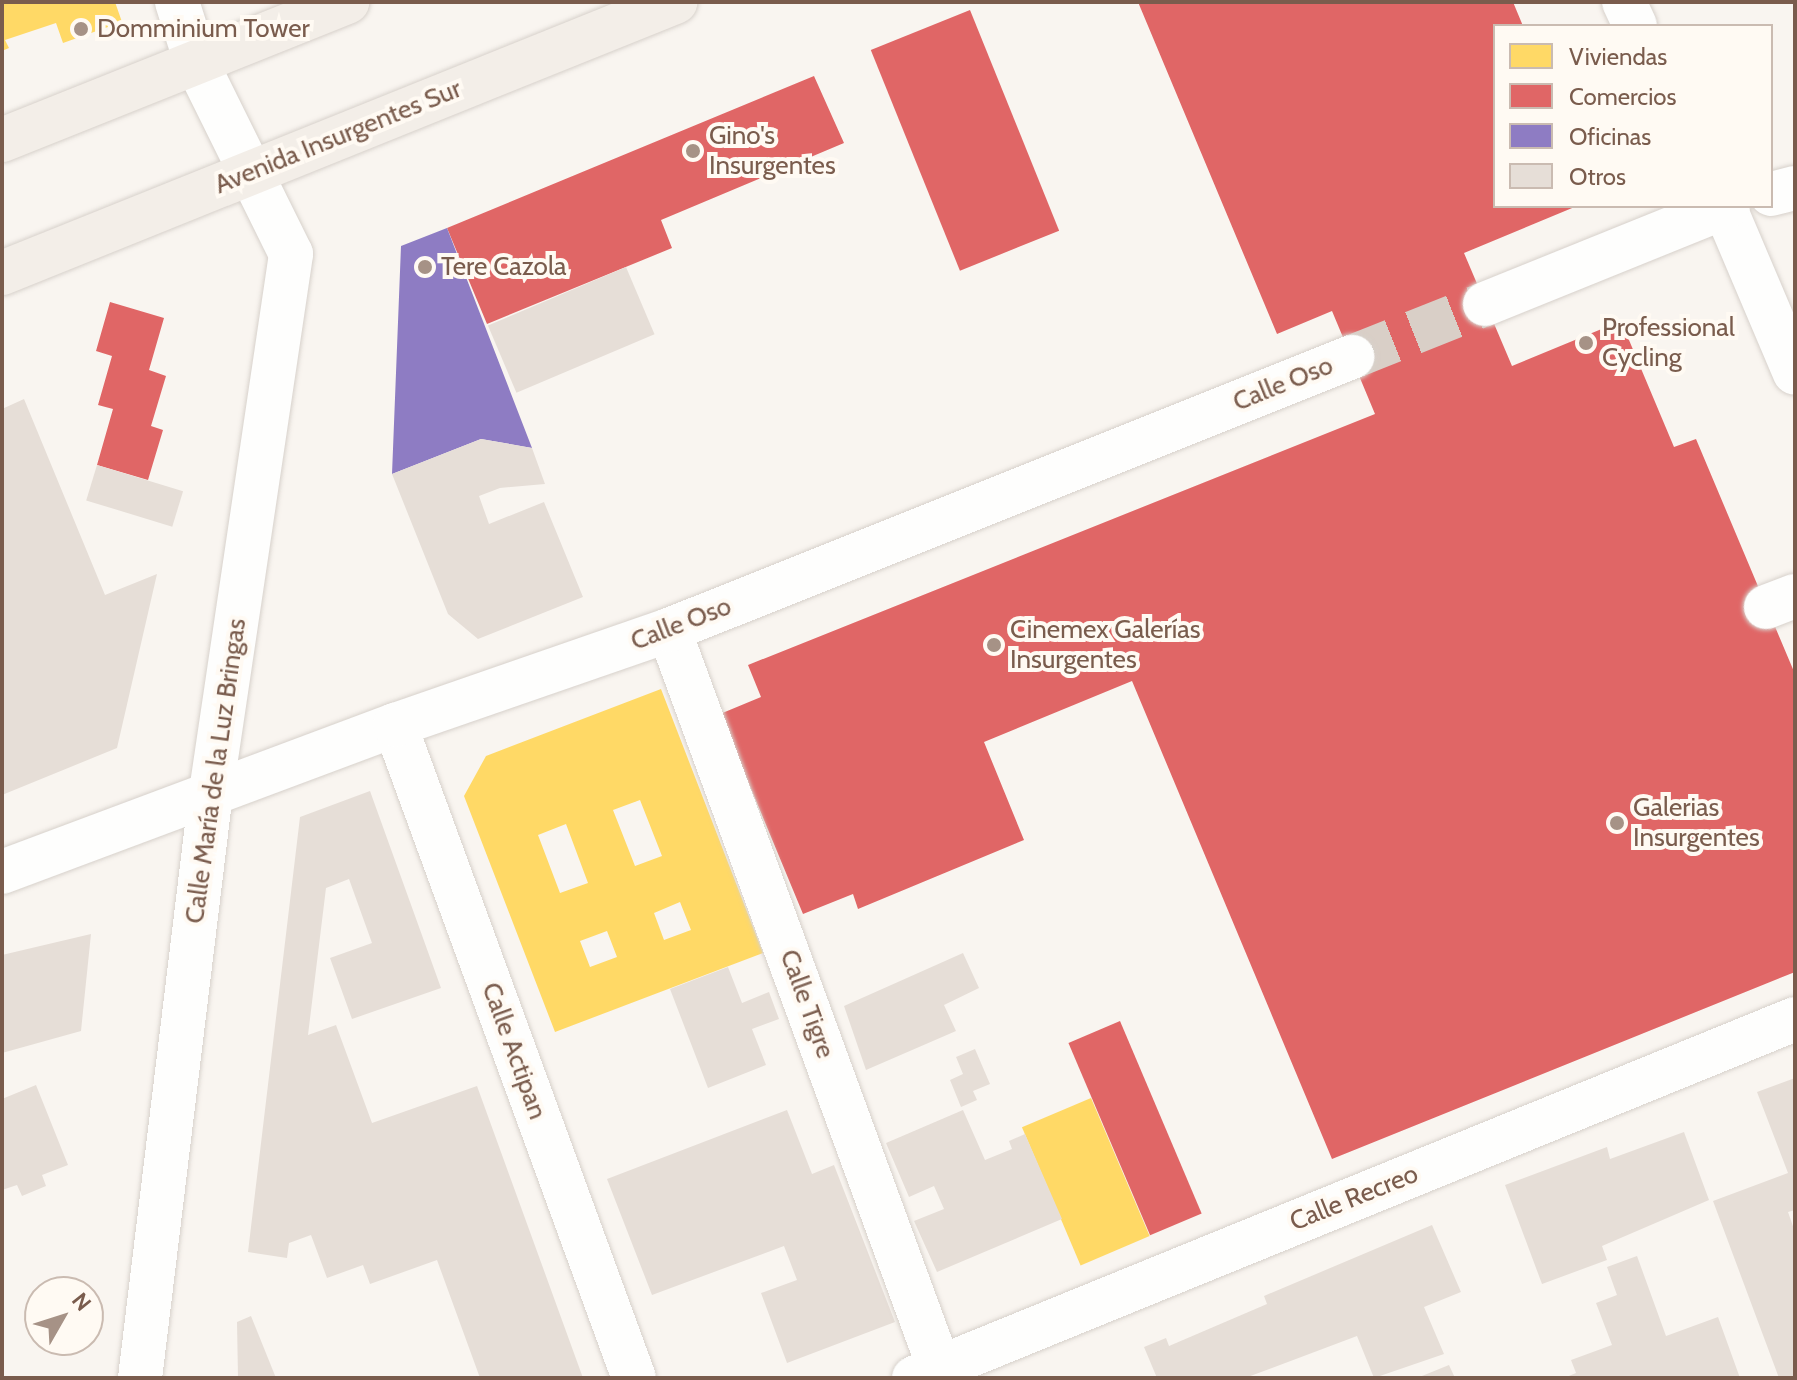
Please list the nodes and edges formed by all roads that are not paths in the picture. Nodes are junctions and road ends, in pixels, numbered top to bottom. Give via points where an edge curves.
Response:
1 (177, 2) edge
2 (347, 2) edge
3 (675, 2) edge
4 (1624, 2) edge
5 (1634, 24) edge
6 (196, 62) junction
7 (2, 140) edge
8 (251, 173) junction
9 (1795, 188) edge
10 (1773, 194) edge
11 (1720, 208) edge
12 (1726, 208) edge
13 (2, 273) edge
14 (1485, 304) tunnel mouth
15 (1352, 357) tunnel mouth
16 (1795, 373) edge
17 (669, 630) junction
18 (395, 725) junction
19 (211, 792) junction
20 (2, 872) edge
21 (1795, 1019) edge
22 (932, 1374) edge
23 (140, 1378) edge
24 (634, 1378) edge

1 - 6 street
2 - 6 main road
3 - 8 main road, Avenida Insurgentes Sur
4 - 5 street
6 - 7 main road
6 - 8 street, Calle María de la Luz Bringas
8 - 13 main road, Avenida Insurgentes Sur
8 - 19 street, Calle María de la Luz Bringas via 291,254
9 - 10 street
11 - 14 street
12 - 16 street
15 - 17 street, Calle Oso
17 - 18 street, Calle Oso
17 - 22 street, Calle Tigre
18 - 19 street, Calle Oso
18 - 24 street, Calle Actipan
19 - 20 street, Calle Oso
19 - 23 street, Calle María de la Luz Bringas
21 - 22 street, Calle Recreo

